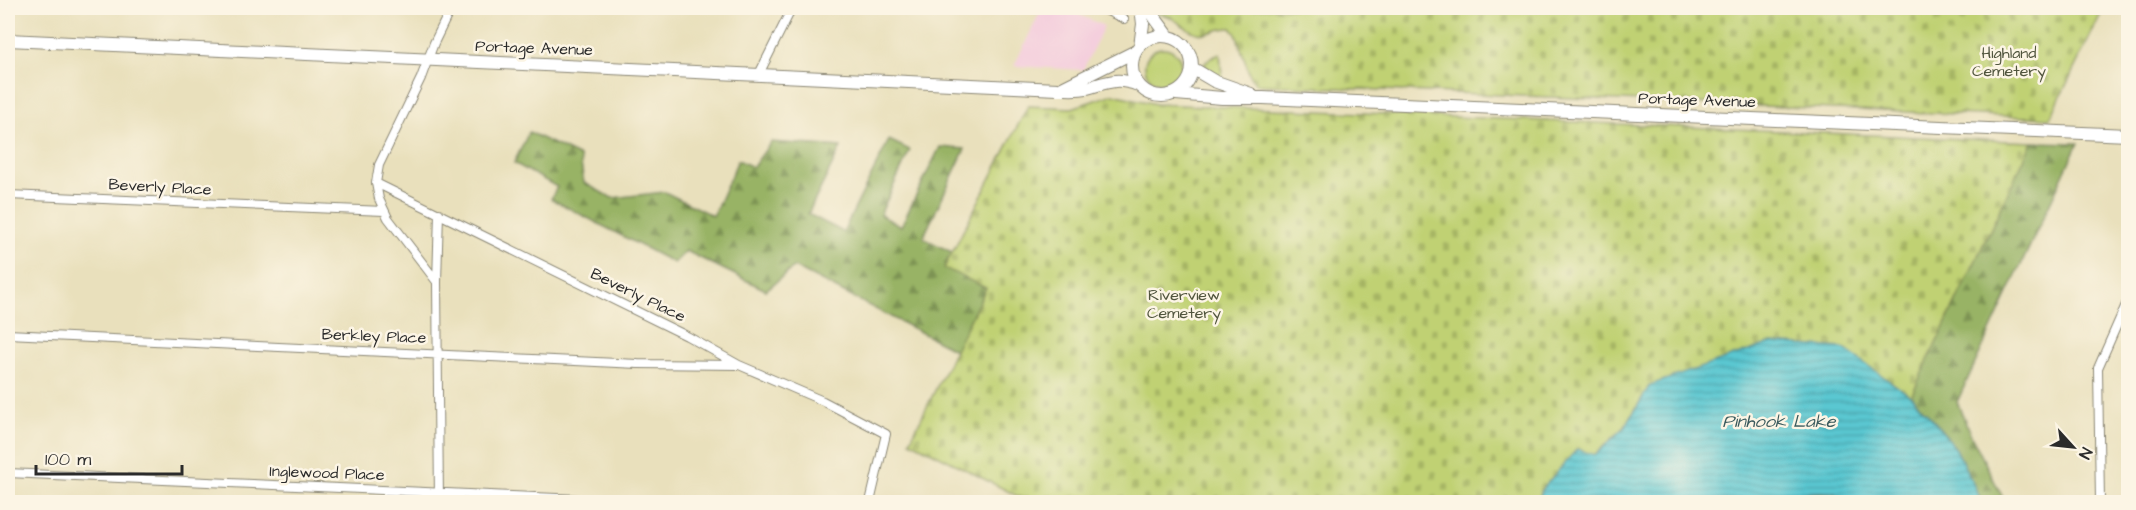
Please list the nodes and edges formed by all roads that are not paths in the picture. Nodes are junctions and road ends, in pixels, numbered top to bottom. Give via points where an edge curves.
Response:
1 (451, 8) edge
2 (792, 8) edge
3 (1101, 8) edge
4 (1141, 8) edge
5 (1150, 8) edge
6 (1124, 19) dead end
7 (1169, 37) junction
8 (8, 40) edge
9 (1138, 48) junction
10 (427, 60) junction
11 (1192, 68) junction
12 (759, 74) junction
13 (1138, 85) junction
14 (1058, 89) junction
15 (1176, 94) junction
16 (1263, 98) junction
17 (2128, 135) edge
18 (376, 183) junction
19 (8, 195) edge
20 (384, 211) junction
21 (439, 213) junction
22 (437, 282) junction
23 (2128, 300) edge
24 (8, 334) edge
25 (438, 353) junction
26 (739, 365) junction
27 (8, 473) edge
28 (439, 498) edge
29 (646, 502) edge
30 (870, 502) edge
31 (2100, 502) edge

1 - 10 street
2 - 12 street
3 - 6 street
4 - 9 main road via 1143,24
5 - 7 main road
7 - 9 main road via 1153,37
7 - 11 main road via 1186,48
8 - 10 main road, Portage Avenue
9 - 13 main road via 1133,72
9 - 14 main road, Portage Avenue
10 - 12 main road, Portage Avenue
10 - 18 street via 379,165
11 - 15 main road via 1184,88
11 - 16 main road, Portage Avenue via 1214,81
12 - 14 main road, Portage Avenue
13 - 14 main road, Portage Avenue via 1117,80
13 - 15 main road via 1152,94
15 - 16 main road, Portage Avenue
16 - 17 main road, Portage Avenue
18 - 20 street
18 - 21 street, Beverly Place
19 - 20 street, Beverly Place
20 - 22 street
21 - 22 street
21 - 26 street, Beverly Place
22 - 25 street
23 - 31 street via 2097,368
24 - 25 street, Berkley Place
25 - 26 street, Berkley Place
25 - 28 street
26 - 30 street, Beverly Place via 823,401 886,434
27 - 28 street, Inglewood Place
28 - 29 street, Inglewood Place

